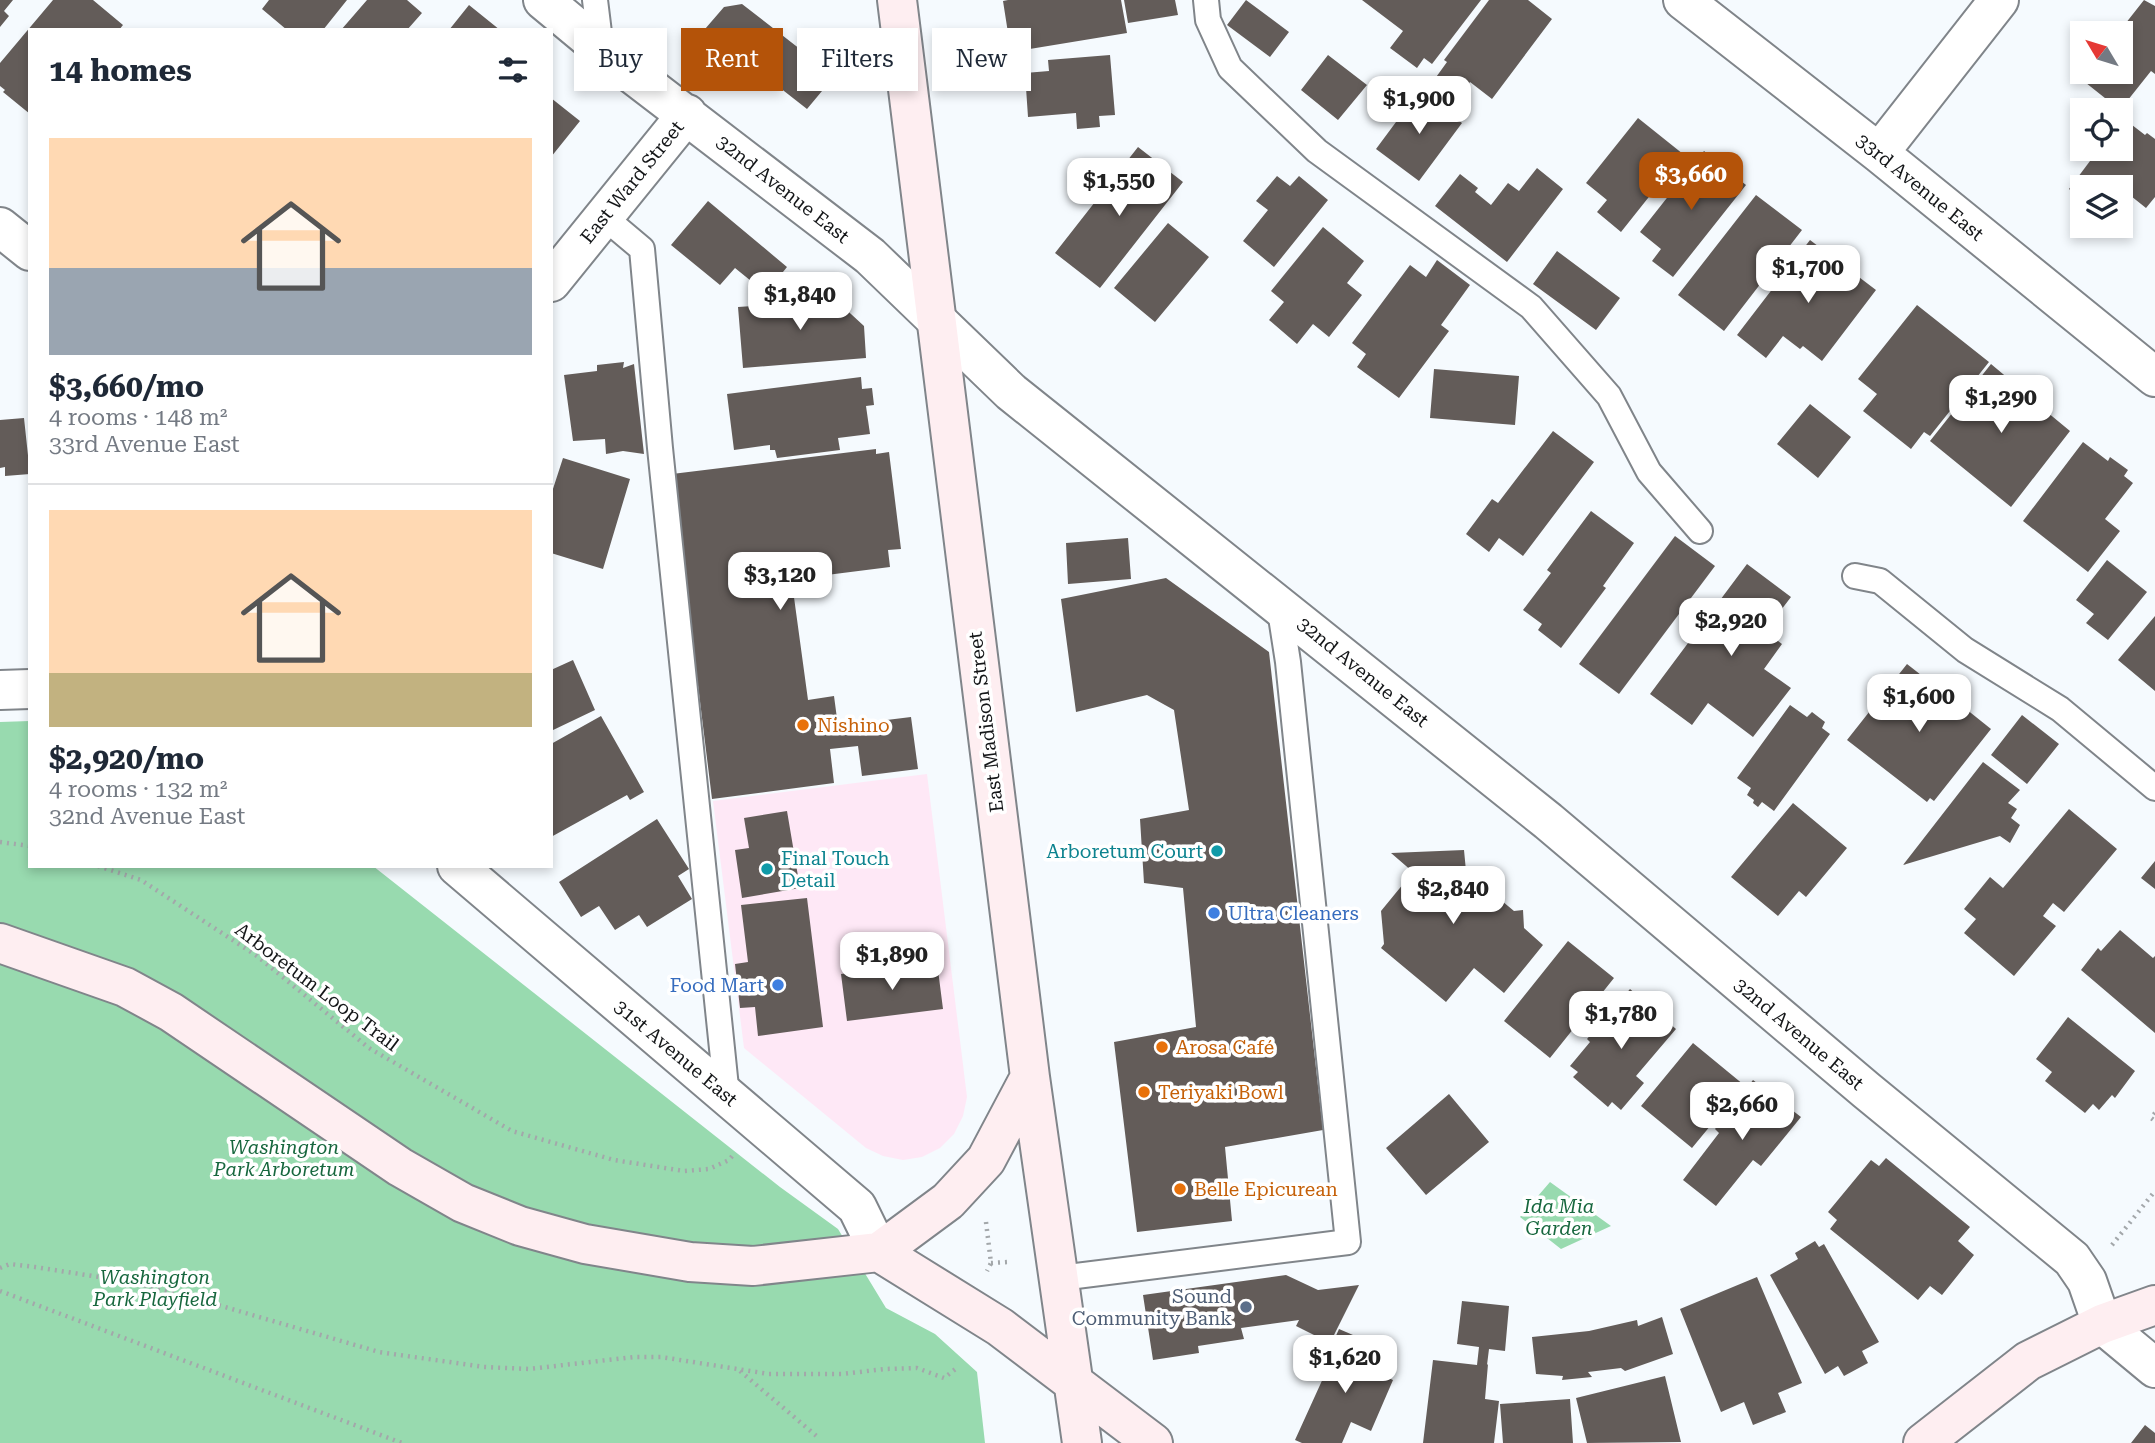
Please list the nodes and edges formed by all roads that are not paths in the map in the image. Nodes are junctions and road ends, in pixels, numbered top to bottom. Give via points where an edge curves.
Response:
1 (543, 0) edge
2 (595, 0) edge
3 (897, 0) edge
4 (1206, 0) edge
5 (1683, 0) edge
6 (1999, 0) edge
7 (576, 28) edge
8 (598, 28) edge
9 (657, 91) edge
10 (687, 114) junction
11 (1879, 153) junction
12 (604, 218) junction
13 (0, 228) edge
14 (28, 249) edge
15 (553, 280) edge
16 (936, 321) junction
17 (2155, 377) edge
18 (1700, 531) dead end
19 (1855, 576) dead end
20 (1279, 604) junction
21 (28, 689) edge
22 (0, 690) edge
23 (2155, 788) edge
24 (459, 868) edge
25 (0, 943) edge
26 (1030, 1077) junction
27 (727, 1097) junction
28 (879, 1252) junction
29 (1060, 1278) junction
30 (2155, 1305) edge
31 (2102, 1324) junction
32 (2155, 1368) edge
33 (1072, 1384) junction
34 (1082, 1443) edge
35 (1153, 1443) edge
36 (1923, 1443) edge

1 - 7 street, 32nd Avenue East
2 - 8 lane
3 - 16 main road, East Madison Street
4 - 18 lane via 1208,20 1230,68 1317,151 1531,307 1609,396 1649,472
5 - 11 street, 33rd Avenue East
6 - 11 street
9 - 10 street, 32nd Avenue East
10 - 12 street, East Ward Street
10 - 16 street, 32nd Avenue East via 870,256
11 - 17 street, 33rd Avenue East
12 - 15 street, East Ward Street
12 - 27 lane via 642,249
13 - 14 street
16 - 20 street, 32nd Avenue East via 1011,393
16 - 26 main road, East Madison Street
19 - 23 lane via 1880,582 1965,650 2060,709
20 - 29 lane via 1348,1242
20 - 31 street, 32nd Avenue East via 1548,821 2071,1259 2087,1281
21 - 22 street
24 - 27 street, 31st Avenue East
25 - 28 main road via 125,987 171,1012 400,1167 463,1203 520,1226 584,1244 690,1262 753,1266
26 - 28 main road via 986,1160 948,1201
26 - 29 main road, East Madison Street
27 - 28 street, 31st Avenue East via 856,1207
28 - 33 main road via 1000,1327
29 - 33 main road, East Madison Street
30 - 31 main road
31 - 32 street
31 - 36 main road via 2028,1361
33 - 34 main road, East Madison Street
33 - 35 main road

